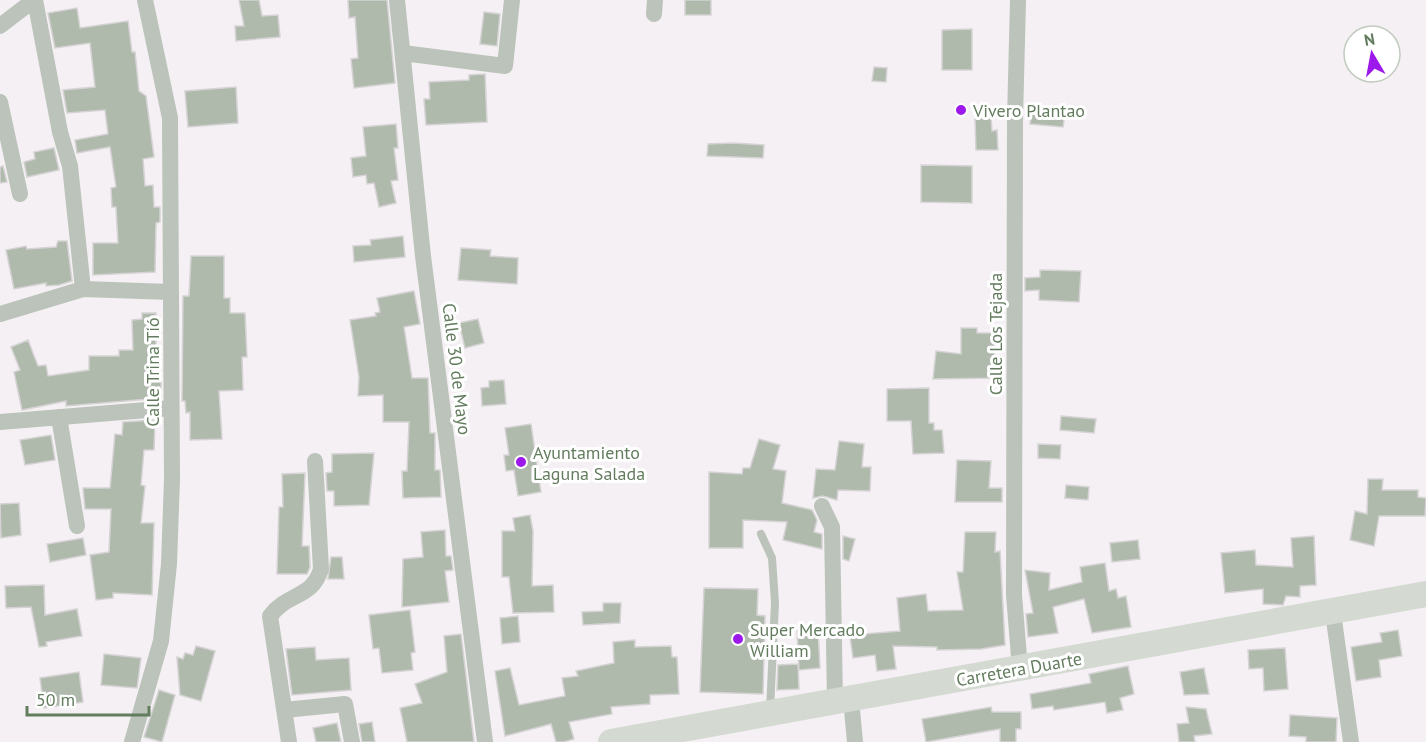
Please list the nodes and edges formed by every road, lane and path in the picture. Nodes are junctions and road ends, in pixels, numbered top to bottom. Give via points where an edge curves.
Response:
1 (34, 0) edge
2 (145, 0) edge
3 (397, 0) edge
4 (512, 0) edge
5 (1018, 0) edge
6 (0, 26) edge
7 (403, 53) junction
8 (0, 102) edge
9 (20, 194) dead end
10 (83, 289) junction
11 (171, 292) junction
12 (0, 314) edge
13 (171, 408) junction
14 (59, 417) junction
15 (0, 422) edge
16 (315, 461) dead end
17 (822, 506) dead end
18 (77, 526) dead end
19 (761, 534) dead end
20 (1426, 594) edge
21 (1333, 613) junction
22 (1020, 669) junction
23 (843, 700) junction
24 (284, 710) junction
25 (770, 713) junction
26 (626, 741) edge
27 (132, 742) edge
28 (289, 742) edge
29 (352, 742) edge
30 (485, 742) edge
31 (855, 742) edge
32 (1351, 742) edge

1 - 6 street
1 - 10 street via 70,166
2 - 11 street, Calle Trina Tió via 170,118
3 - 7 street, Calle 30 de Mayo
4 - 7 street via 505,66
5 - 22 street, Calle Los Tejada via 1014,595
7 - 30 street, Calle 30 de Mayo via 423,256
8 - 9 street
10 - 11 street
10 - 12 street
11 - 13 street, Calle Trina Tió
13 - 14 street
13 - 27 street, Calle Trina Tió via 166,603 161,640
14 - 15 street
14 - 18 street
16 - 24 street via 321,569 317,582 280,603 270,616
17 - 23 street via 832,527
19 - 25 lane via 772,558 775,603
20 - 21 main road, Carretera Duarte
21 - 22 main road, Carretera Duarte
21 - 32 street
22 - 23 main road, Carretera Duarte
23 - 25 main road, Carretera Duarte
23 - 31 street
24 - 28 street
24 - 29 street via 345,704
25 - 26 main road, Carretera Duarte via 699,730

